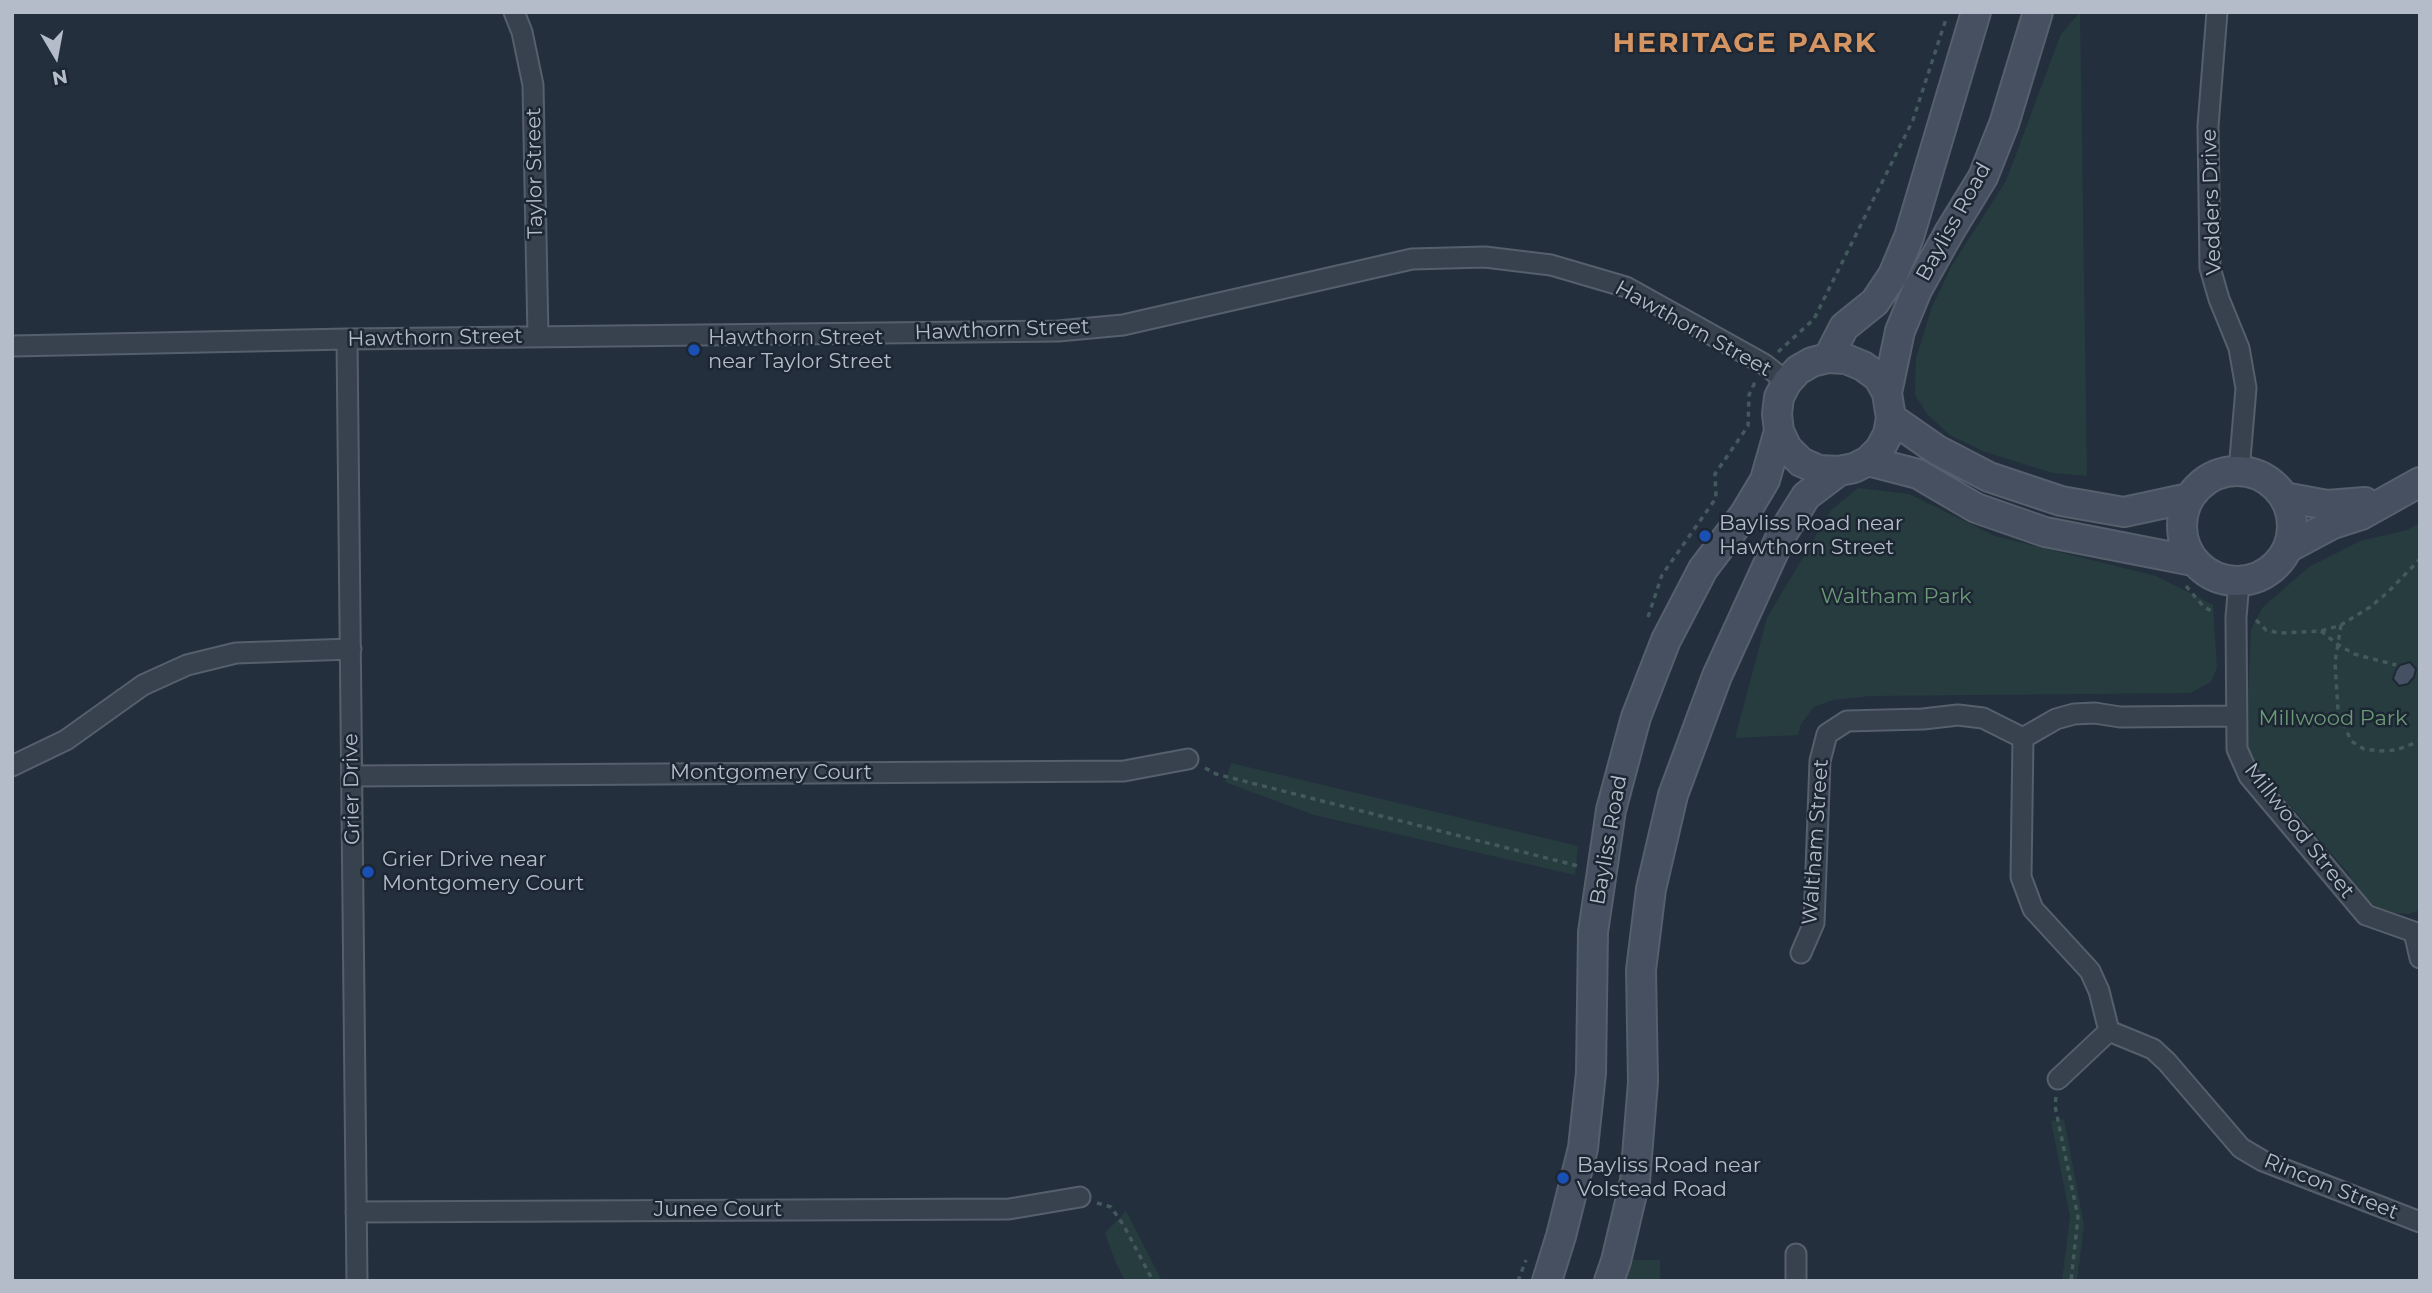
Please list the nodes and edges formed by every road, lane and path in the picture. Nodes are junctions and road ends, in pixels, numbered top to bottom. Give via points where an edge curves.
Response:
1 (514, 12) edge
2 (1976, 12) edge
3 (2038, 12) edge
4 (2217, 12) edge
5 (538, 337) junction
6 (347, 340) junction
7 (12, 346) edge
8 (1828, 358) junction
9 (1787, 382) junction
10 (1889, 406) junction
11 (1779, 431) junction
12 (1867, 461) junction
13 (1839, 471) junction
14 (2239, 471) junction
15 (2420, 482) edge
16 (2284, 497) junction
17 (2189, 498) junction
18 (2389, 499) junction
19 (2288, 548) junction
20 (2193, 561) junction
21 (2239, 582) junction
22 (2341, 625) dead end
23 (2321, 631) dead end
24 (2337, 644) junction
25 (351, 649) junction
26 (2396, 665) dead end
27 (2236, 716) junction
28 (2023, 738) junction
29 (2420, 741) edge
30 (1188, 759) joint
31 (12, 766) edge
32 (352, 776) junction
33 (1578, 866) dead end
34 (2417, 930) edge
35 (1801, 953) dead end
36 (2420, 958) edge
37 (2109, 1031) junction
38 (2058, 1079) joint
39 (1080, 1197) joint
40 (356, 1212) junction
41 (2420, 1222) edge
42 (1796, 1254) dead end
43 (357, 1281) edge
44 (1153, 1281) edge
45 (1547, 1281) edge
46 (1609, 1281) edge
47 (1796, 1281) edge
48 (2071, 1281) edge

1 - 5 street, Taylor Street via 533,85
2 - 8 street, Bayliss Road via 1909,237 1893,275 1875,302 1844,327
3 - 10 street, Bayliss Road via 1983,177 1917,290 1900,331
4 - 14 street, Vedders Drive via 2208,126 2210,268 2239,348 2246,388
5 - 6 street, Hawthorn Street
5 - 9 street, Hawthorn Street via 1058,331 1123,325 1412,259 1485,257 1551,265 1626,287
6 - 7 street, Hawthorn Street
6 - 25 street, Grier Drive
8 - 9 street via 1798,370
8 - 10 street via 1846,359 1878,377
9 - 11 street, Bayliss Road via 1778,405
10 - 12 street, Bayliss Road via 1888,435
10 - 17 street via 1937,450 1989,477 2061,501 2124,512
11 - 13 street via 1801,462 1819,470
11 - 45 street, Bayliss Road via 1765,480 1703,569 1666,640 1636,717 1611,810 1593,932 1591,1073 1583,1148
12 - 13 street
12 - 20 street via 1918,474 1976,508 2045,531
13 - 46 street via 1806,496 1781,536 1717,676 1673,795 1651,890 1641,970 1643,1082 1635,1181
14 - 16 street via 2257,474
14 - 17 street via 2210,478
15 - 18 street
16 - 18 street via 2327,505
16 - 19 street via 2291,513
17 - 20 street via 2181,530
18 - 19 street
19 - 21 street via 2268,572
20 - 21 street via 2221,580
21 - 27 street, Millwood Street
22 - 24 path
23 - 24 path
24 - 26 path via 2354,654
24 - 29 path via 2338,710 2351,741 2381,751
25 - 31 street via 236,653 187,665 144,685 66,740
25 - 32 street, Grier Drive
27 - 28 street via 2074,714
27 - 34 street, Millwood Street via 2237,749 2249,776 2367,915
28 - 35 street, Waltham Street via 1983,718 1958,715 1847,721 1827,734 1820,761 1814,923
28 - 37 street via 2021,877 2033,909 2090,971
30 - 32 street, Montgomery Court via 1124,771
30 - 33 path via 1216,774
32 - 40 street, Grier Drive
34 - 36 street, Millwood Street
37 - 38 street
37 - 41 street, Rincon Street via 2153,1049 2241,1148 2263,1161
38 - 48 path via 2055,1106 2078,1217
39 - 40 street, Junee Court via 1009,1209
39 - 44 path via 1111,1207
40 - 43 street, Grier Drive
42 - 47 street

